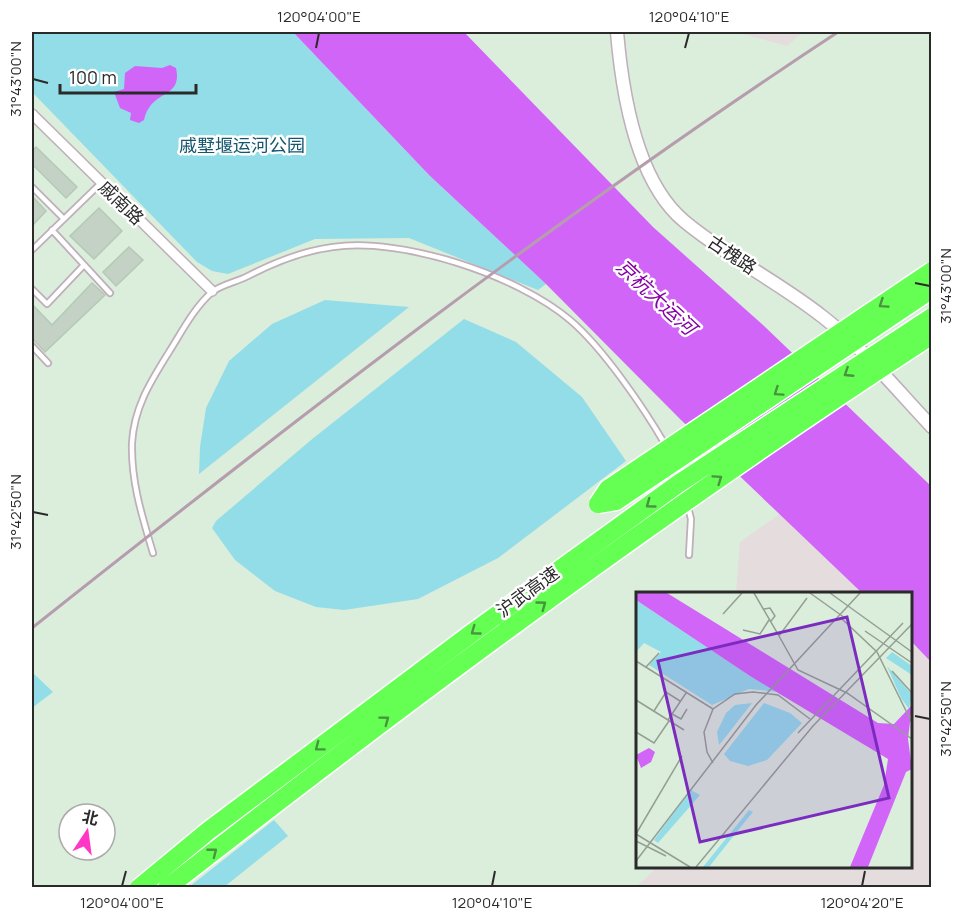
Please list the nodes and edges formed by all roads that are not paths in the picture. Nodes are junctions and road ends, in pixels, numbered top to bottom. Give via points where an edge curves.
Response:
1 (617, 32) edge
2 (32, 114) edge
3 (101, 183) junction
4 (32, 187) edge
5 (64, 219) junction
6 (52, 230) junction
7 (32, 249) edge
8 (84, 265) junction
9 (932, 271) edge
10 (32, 289) edge
11 (932, 289) edge
12 (212, 291) junction
13 (110, 292) dead end
14 (932, 317) edge
15 (932, 335) edge
16 (32, 346) edge
17 (48, 363) dead end
18 (932, 427) edge
19 (153, 553) dead end
20 (689, 555) dead end
21 (139, 888) edge
22 (167, 888) edge

1 - 18 street, 古槐路 via 620,66 640,149 664,200 705,237 822,316 878,365
2 - 3 street, 戚南路
3 - 5 lane
3 - 12 street, 戚南路
4 - 5 lane
5 - 6 lane
6 - 7 lane
6 - 8 lane
8 - 10 lane via 47,304
8 - 13 lane
9 - 11 highway, bridge via 608,489 598,504 616,501
12 - 19 lane via 176,340 138,408 132,442 134,491
12 - 20 lane via 283,259 333,247 380,246 463,264 542,300 571,321 614,369 680,471 691,519
14 -> 21 highway, 沪武高速, bridge via 678,484 274,782
22 -> 15 highway, 沪武高速, bridge via 481,648 712,483
16 - 17 lane

